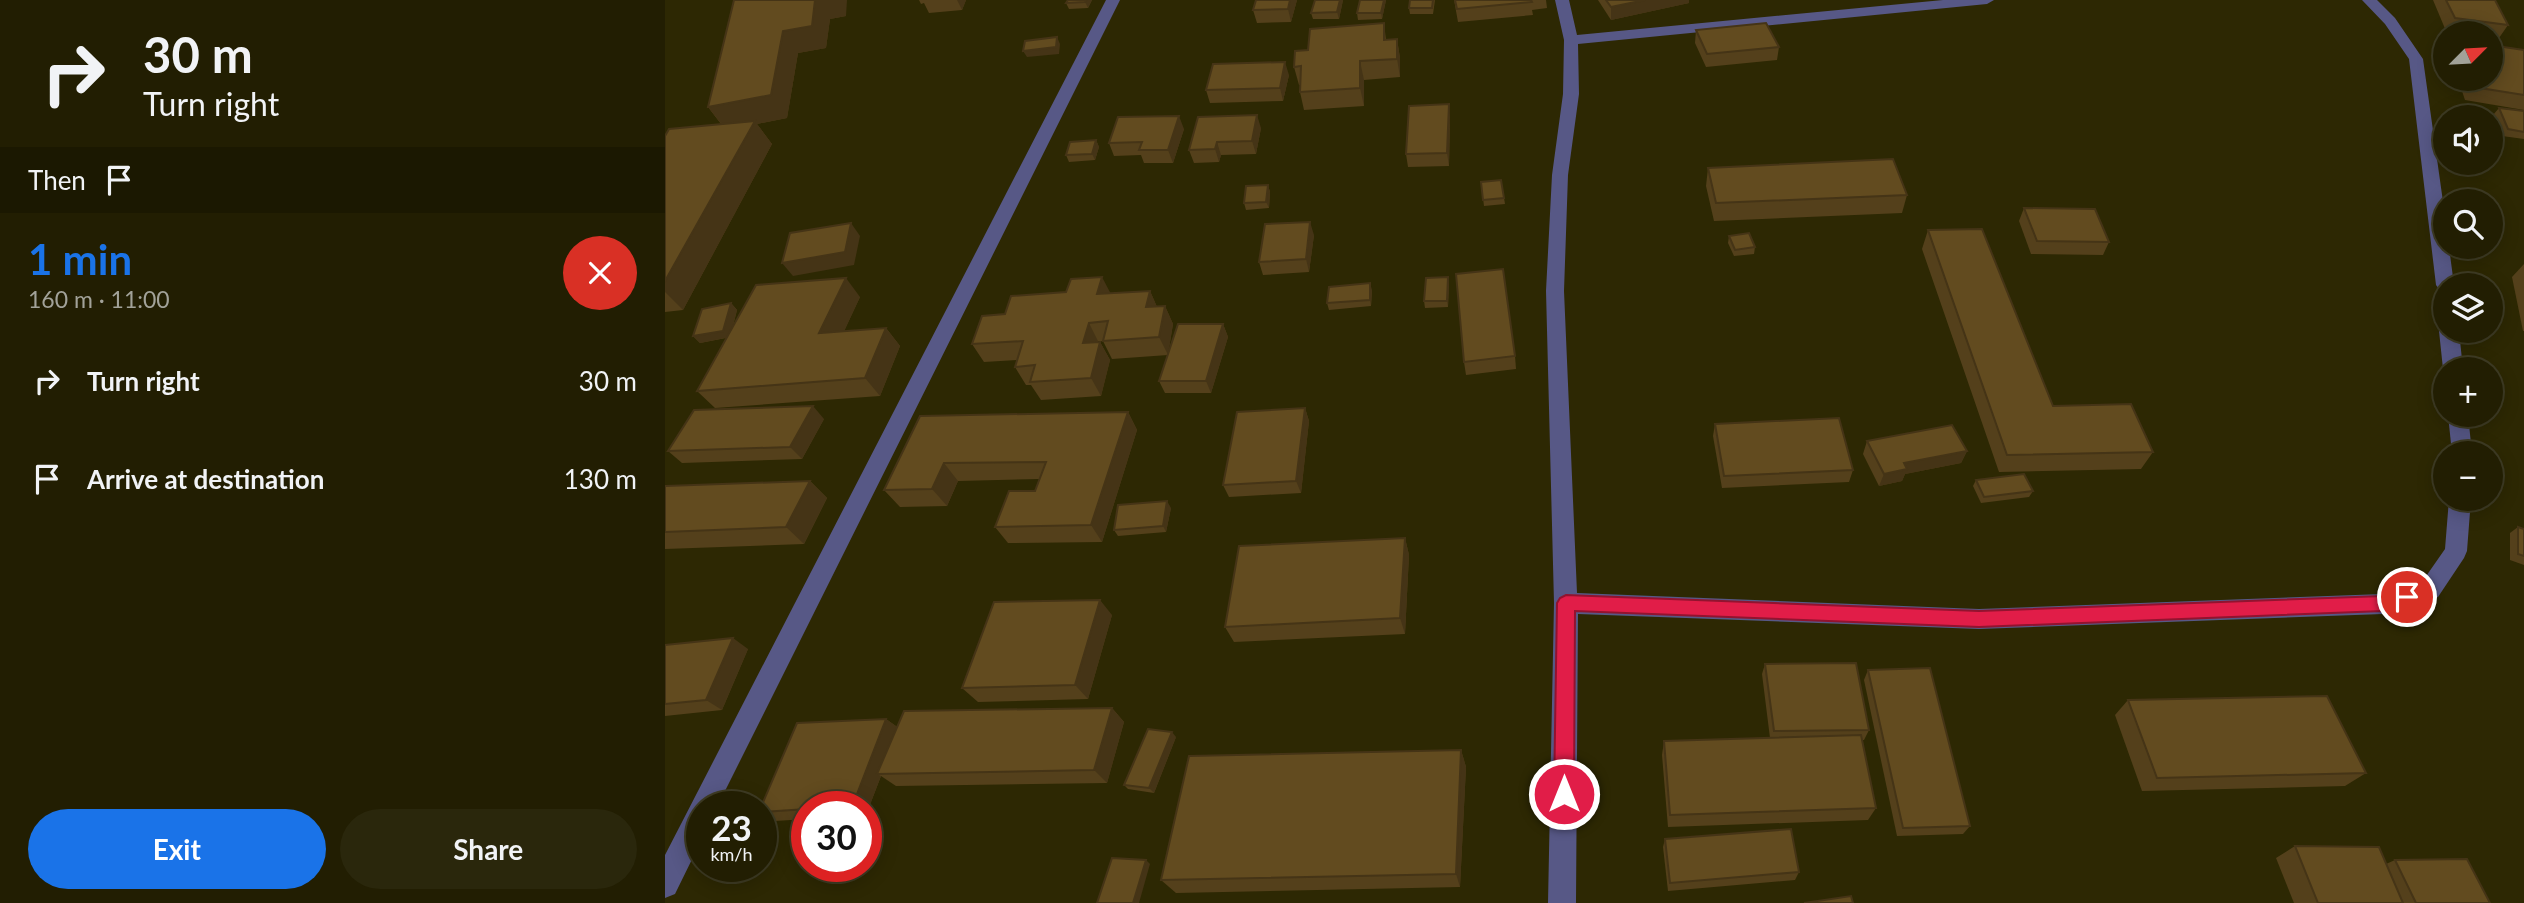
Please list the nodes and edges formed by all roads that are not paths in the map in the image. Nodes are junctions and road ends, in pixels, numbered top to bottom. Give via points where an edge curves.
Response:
1 (1113, 0) edge
2 (1562, 0) edge
3 (1987, 0) edge
4 (2369, 0) edge
5 (1571, 40) junction
6 (2443, 273) edge
7 (2459, 511) edge
8 (1566, 603) junction
9 (712, 791) edge
10 (686, 842) edge
11 (665, 884) edge
12 (1562, 903) edge

1 - 9 street
2 - 5 street
3 - 5 street
4 - 6 street via 2416,59
5 - 8 street via 1555,291
7 - 8 street via 2456,551 2430,590 2383,604 1979,619
8 - 12 street
10 - 11 street

